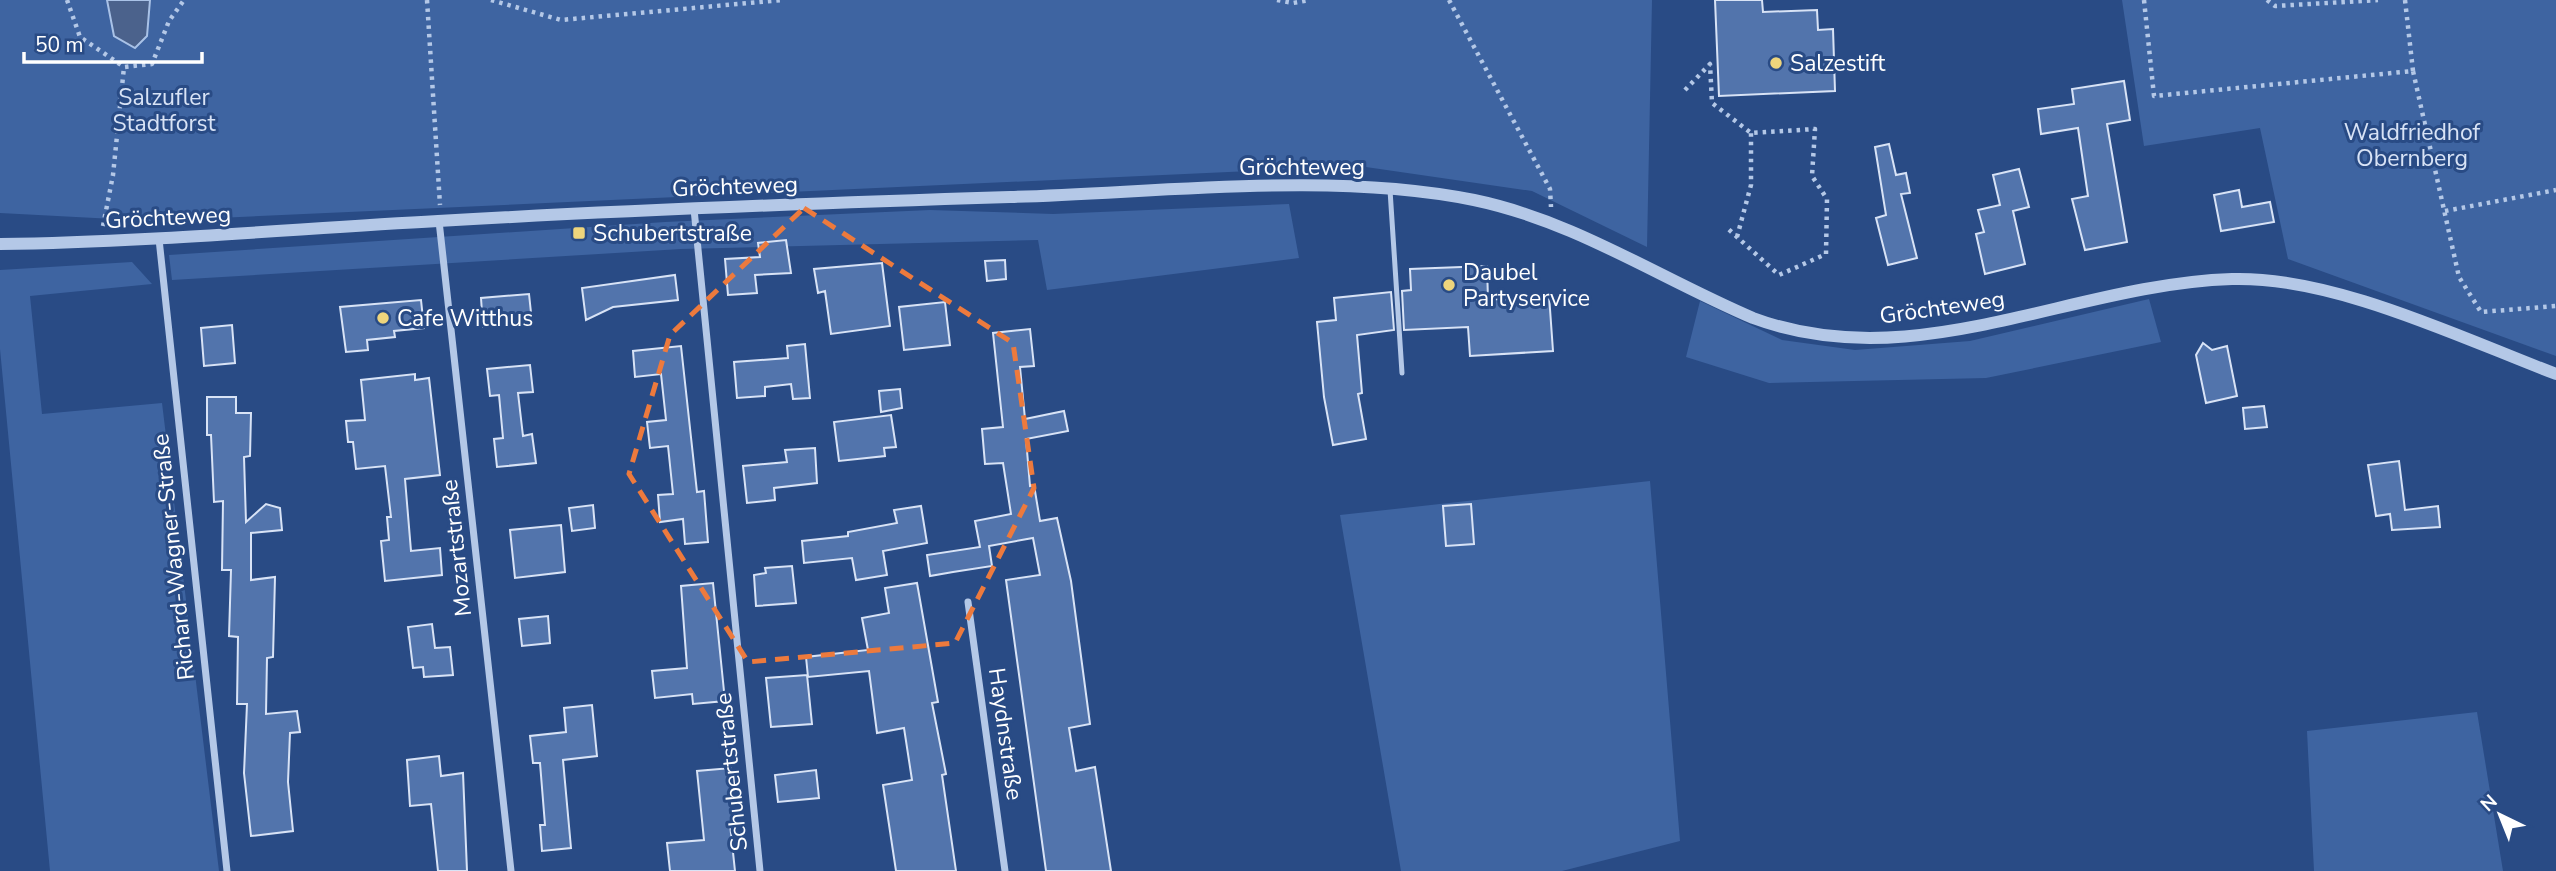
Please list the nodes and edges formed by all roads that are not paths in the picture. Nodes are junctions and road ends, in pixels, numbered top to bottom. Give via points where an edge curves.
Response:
1 (1390, 190) junction
2 (694, 209) junction
3 (439, 221) junction
4 (159, 239) junction
5 (0, 244) edge
6 (1402, 373) dead end
7 (2556, 374) edge
8 (968, 602) dead end
9 (227, 871) edge
10 (511, 871) edge
11 (760, 871) edge
12 (1005, 871) edge

1 - 2 street, Gröchteweg via 1241,188
1 - 6 lane
1 - 7 street, Gröchteweg via 1468,199 1551,221 1753,318 1829,337 1939,334 2145,289 2198,281 2270,280 2350,298
2 - 3 street, Gröchteweg
2 - 11 street, Schubertstraße
3 - 4 street, Gröchteweg
3 - 10 street, Mozartstraße
4 - 5 street, Gröchteweg
4 - 9 street, Richard-Wagner-Straße
8 - 12 street, Haydnstraße

